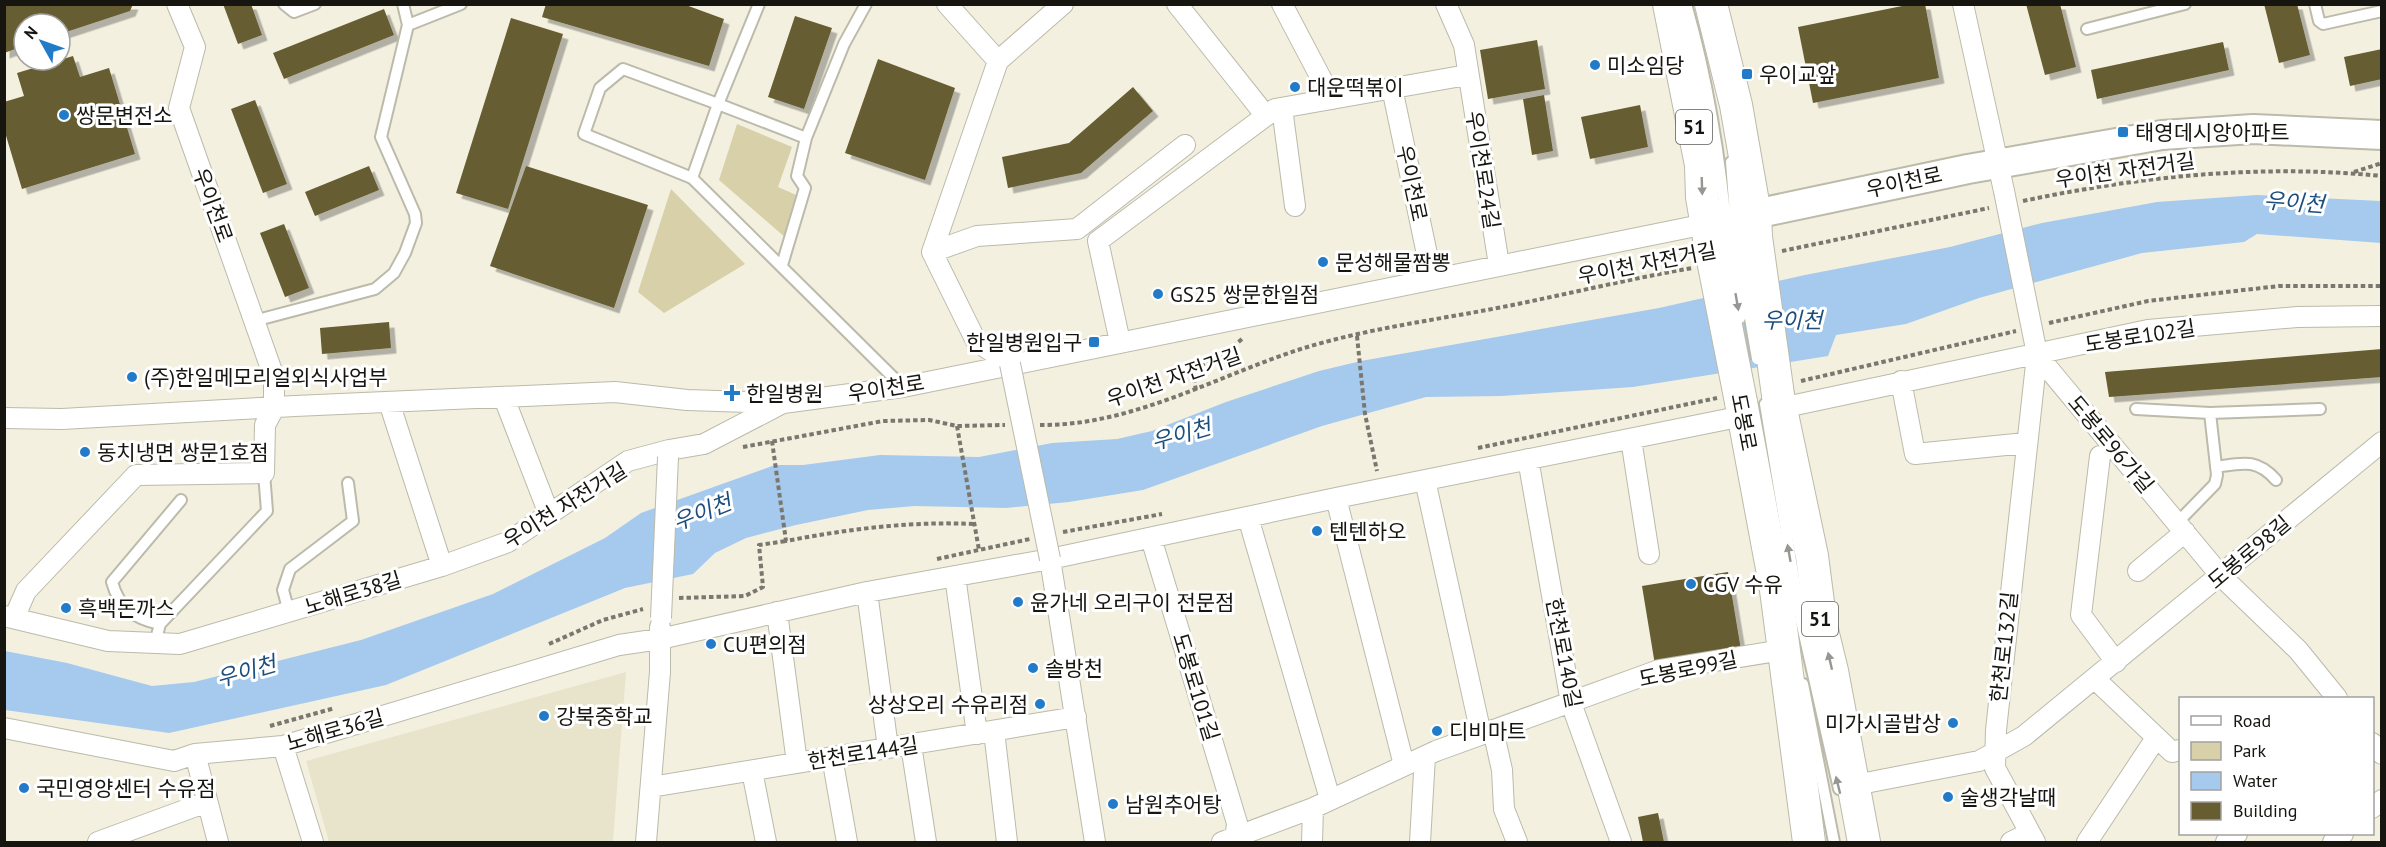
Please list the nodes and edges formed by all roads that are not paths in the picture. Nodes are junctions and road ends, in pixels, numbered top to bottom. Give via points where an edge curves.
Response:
1 (177, 4) edge
2 (285, 4) edge
3 (315, 4) edge
4 (403, 4) edge
5 (461, 4) edge
6 (759, 4) edge
7 (866, 4) edge
8 (947, 4) edge
9 (1063, 4) edge
10 (1177, 4) edge
11 (1282, 4) edge
12 (1446, 4) edge
13 (1669, 4) edge
14 (1686, 4) edge
15 (1695, 4) edge
16 (1711, 4) edge
17 (1963, 4) edge
18 (2185, 4) edge
19 (2315, 4) edge
20 (2382, 11) edge
21 (408, 25) junction
22 (2087, 28) dead end
23 (998, 61) junction
24 (1467, 75) junction
25 (1392, 88) junction
26 (1332, 99) junction
27 (718, 104) junction
28 (1274, 112) junction
29 (2382, 135) edge
30 (806, 138) junction
31 (1185, 145) dead end
32 (1999, 163) junction
33 (692, 178) junction
34 (1295, 206) dead end
35 (1733, 237) junction
36 (932, 252) junction
37 (782, 265) junction
38 (1499, 265) junction
39 (1432, 278) junction
40 (2382, 316) edge
41 (254, 321) junction
42 (2035, 338) junction
43 (1120, 342) junction
44 (1010, 364) junction
45 (1754, 367) dead end
46 (1901, 381) junction
47 (903, 387) junction
48 (504, 398) junction
49 (1760, 398) junction
50 (389, 402) junction
51 (783, 404) junction
52 (274, 408) junction
53 (2136, 409) dead end
54 (2320, 409) dead end
55 (2210, 413) junction
56 (4, 418) edge
57 (1630, 439) junction
58 (2382, 442) edge
59 (2026, 443) junction
60 (669, 454) junction
61 (2100, 456) dead end
62 (1528, 459) junction
63 (2216, 467) junction
64 (264, 473) junction
65 (1425, 480) junction
66 (2276, 480) dead end
67 (348, 483) dead end
68 (1336, 498) junction
69 (181, 500) dead end
70 (549, 514) junction
71 (1248, 517) junction
72 (2181, 528) junction
73 (1151, 538) junction
74 (1649, 554) dead end
75 (1050, 559) junction
76 (442, 566) junction
77 (2138, 571) dead end
78 (956, 576) junction
79 (2221, 576) junction
80 (867, 592) junction
81 (289, 612) junction
82 (777, 612) junction
83 (9, 617) edge
84 (160, 624) junction
85 (660, 639) junction
86 (155, 643) junction
87 (1783, 650) junction
88 (2116, 662) junction
89 (2095, 679) junction
90 (2335, 697) edge
91 (1571, 703) junction
92 (1076, 717) junction
93 (4, 728) edge
94 (986, 732) junction
95 (1487, 732) junction
96 (2156, 738) junction
97 (911, 745) junction
98 (283, 746) junction
99 (888, 748) junction
100 (2179, 750) edge
101 (195, 754) junction
102 (1995, 754) junction
103 (1425, 756) junction
104 (832, 758) junction
105 (797, 764) junction
106 (1404, 765) junction
107 (752, 771) junction
108 (651, 787) junction
109 (1849, 796) junction
110 (207, 802) junction
111 (1322, 804) junction
112 (119, 838) edge
113 (2032, 838) edge
114 (1231, 841) edge
115 (98, 843) edge
116 (218, 843) edge
117 (313, 843) edge
118 (646, 843) edge
119 (766, 843) edge
120 (847, 843) edge
121 (926, 843) edge
122 (1007, 843) edge
123 (1095, 843) edge
124 (1312, 843) edge
125 (1420, 843) edge
126 (1517, 843) edge
127 (1621, 843) edge
128 (1809, 843) edge
129 (1834, 843) edge
130 (1864, 843) edge
131 (2011, 843) edge
132 (2087, 843) edge

1 - 41 street, 우이천로 via 195,47 179,108
2 - 3 lane via 294,12
4 - 21 lane
5 - 21 lane
6 - 27 lane
7 - 30 lane via 844,44
8 - 23 street
9 - 23 street
10 - 28 street
11 - 26 street
12 - 24 street, 우이천로24길 via 1464,45
13 -> 35 main road, 도봉로 / 51 via 1701,165
14 - 35 lane via 1710,98
15 - 35 lane via 1728,144
16 - 35 main road, 도봉로 / 51 via 1736,105
17 - 32 street
18 - 22 lane
19 - 20 lane via 2323,24
21 - 41 lane via 381,137 415,214 413,234 405,253 391,277 375,289
23 - 36 street
24 - 25 street
24 - 38 street, 우이천로24길
25 - 26 street
25 - 39 street, 우이천로
26 - 28 street
27 - 30 lane
27 - 33 lane
27 - 33 lane via 623,69 600,88 584,134
28 - 34 street
28 - 43 street via 1098,241
29 - 32 street, 우이천로 via 2211,130
30 - 37 lane via 797,176 805,188
31 - 36 street via 1077,229 977,236
32 - 35 street, 우이천로
32 - 42 street, bridge
33 - 37 lane
35 - 38 street, 우이천로
35 - 45 lane, bridge
35 - 49 main road, 51, bridge
35 - 49 main road, 도봉로 / 51, bridge
36 - 44 street via 976,341
37 - 47 lane
38 - 39 street, 우이천로
39 - 43 street, 우이천로
40 - 42 street, 도봉로102길 via 2297,318
41 - 52 street, 우이천로 via 274,377
42 - 46 street, 도봉로102길
42 - 59 street, 한천로132길
42 - 72 street, 도봉로96가길
43 - 44 street, 우이천로
44 - 47 street, 우이천로
44 - 75 street, bridge
46 - 49 street, 도봉로102길
46 - 59 street via 1915,454
47 - 51 street, 우이천로
48 - 50 street, 우이천로
48 - 51 street, 우이천로 via 615,392
48 - 70 street
49 - 57 street
49 - 87 main road, 도봉로 / 51 via 1766,534
109 -> 49 main road, 도봉로 / 51 via 1812,556
49 -> 129 lane via 1781,572
50 - 52 street, 우이천로
50 - 76 street
51 - 60 street, 노해로38길 via 704,444
52 - 56 street, 우이천로 via 62,419
52 - 64 street via 265,425
53 - 55 lane
54 - 55 lane
55 - 63 lane
57 - 62 street
57 - 74 street
58 - 79 street, 도봉로98길
59 - 102 street, 한천로132길
60 - 70 street, 노해로38길 via 628,461
60 - 85 street, bridge via 655,613
61 - 88 street via 2081,615
62 - 65 street
62 - 91 street, 한천로140길
63 - 66 lane via 2257,464
63 - 72 lane via 2216,484
64 - 83 street, 노해로38길 via 136,475 27,591
64 - 84 lane via 267,511
65 - 68 street
65 - 95 street
67 - 81 lane via 354,521 290,569 283,590
68 - 71 street
68 - 106 street
69 - 84 lane via 112,582 116,599 141,620
70 - 76 street, 노해로38길 via 508,542
71 - 73 street
71 - 111 street
72 - 77 street
72 - 79 street, 도봉로96가길
73 - 75 street
73 - 114 street, 도봉로101길 via 1237,823
75 - 78 street
75 - 92 street
76 - 81 street, 노해로38길
78 - 80 street
78 - 94 street
79 - 88 street, 도봉로98길
79 - 90 street, 도봉로96가길 via 2298,650
80 - 82 street
80 - 99 street
81 - 86 street, 노해로38길 via 180,644
82 - 85 street
82 - 105 street
83 - 86 street, 노해로38길 via 108,641
84 - 86 lane
85 - 98 street, 노해로36길 via 619,645
85 - 108 street
87 - 91 street, 도봉로99길 via 1659,670
87 - 128 main road, 도봉로 / 51
88 - 89 street, 도봉로98길
89 - 96 street
89 - 102 street, 도봉로98길
91 - 95 street, 도봉로99길
91 - 127 street, 한천로140길
92 - 94 street, 한천로144길
92 - 123 street
93 - 101 street, 노해로36길 via 174,761
94 - 97 street, 한천로144길
94 - 122 street
95 - 103 street, 도봉로99길
95 - 126 street via 1502,770 1504,809
96 - 100 street via 2172,752
96 - 132 street
97 - 99 street, 한천로144길
97 - 121 street
98 - 101 street, 노해로36길
98 - 117 street
99 - 104 street, 한천로144길
101 - 110 street
102 - 109 street, 도봉로98길
102 - 113 street, 한천로132길 via 1995,768
103 - 106 street, 도봉로99길
103 - 125 street
104 - 105 street, 한천로144길
104 - 120 street
105 - 107 street, 한천로144길
106 - 111 street, 도봉로99길
107 - 108 street, 한천로144길
107 - 119 street
108 - 118 street
109 - 130 main road, 도봉로 / 51
110 - 112 street
110 - 116 street
111 - 114 street, 도봉로99길
111 - 124 street
112 - 115 street
113 - 131 street

